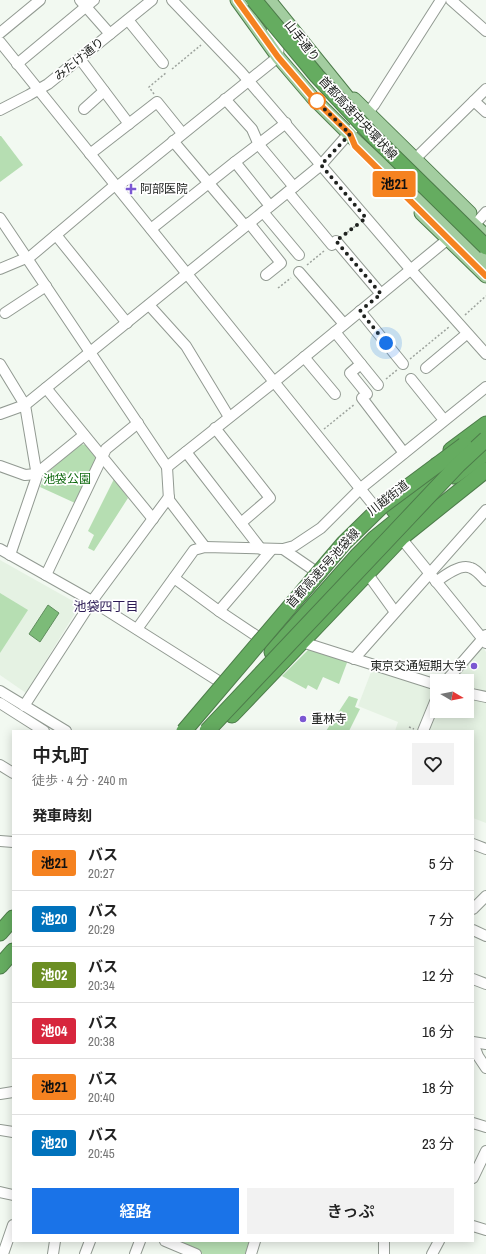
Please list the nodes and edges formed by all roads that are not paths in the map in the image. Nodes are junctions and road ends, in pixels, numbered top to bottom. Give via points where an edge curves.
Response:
1 (40, 0) edge
2 (94, 0) edge
3 (152, 0) edge
4 (172, 0) edge
5 (237, 0) edge
6 (250, 0) edge
7 (441, 0) edge
8 (451, 0) edge
9 (262, 1) edge
10 (83, 3) edge
11 (128, 20) junction
12 (486, 31) edge
13 (0, 33) edge
14 (110, 34) junction
15 (0, 42) edge
16 (278, 57) junction
17 (80, 59) junction
18 (163, 63) dead end
19 (17, 64) junction
20 (248, 80) junction
21 (486, 89) edge
22 (39, 90) junction
23 (104, 91) junction
24 (225, 99) junction
25 (474, 101) junction
26 (84, 109) dead end
27 (0, 110) edge
28 (486, 112) edge
29 (366, 115) junction
30 (286, 123) junction
31 (129, 124) junction
32 (182, 133) junction
33 (350, 134) junction
34 (173, 141) junction
35 (259, 145) junction
36 (90, 154) junction
37 (416, 158) junction
38 (235, 162) junction
39 (321, 165) junction
40 (208, 183) junction
41 (116, 186) junction
42 (291, 189) junction
43 (267, 209) junction
44 (0, 218) edge
45 (483, 220) edge
46 (247, 225) junction
47 (151, 229) junction
48 (4, 232) edge
49 (56, 235) junction
50 (486, 236) edge
51 (448, 239) junction
52 (486, 242) edge
53 (486, 247) edge
54 (299, 255) dead end
55 (27, 258) junction
56 (486, 261) edge
57 (0, 269) edge
58 (409, 271) junction
59 (299, 272) road end
60 (187, 274) junction
61 (266, 275) dead end
62 (486, 276) edge
63 (46, 286) junction
64 (381, 294) junction
65 (149, 305) junction
66 (360, 311) junction
67 (5, 313) dead end
68 (127, 323) junction
69 (344, 324) junction
70 (335, 332) junction
71 (464, 337) junction
72 (91, 353) junction
73 (486, 354) edge
74 (304, 357) junction
75 (486, 363) edge
76 (0, 364) edge
77 (361, 364) junction
78 (403, 364) dead end
79 (426, 368) dead end
80 (411, 379) dead end
81 (274, 382) junction
82 (378, 385) dead end
83 (486, 387) edge
84 (46, 388) junction
85 (335, 394) dead end
86 (25, 406) junction
87 (0, 414) edge
88 (229, 417) junction
89 (444, 420) junction
90 (138, 423) junction
91 (486, 424) edge
92 (215, 428) junction
93 (486, 428) edge
94 (84, 435) junction
95 (486, 439) edge
96 (186, 452) junction
97 (404, 453) junction
98 (442, 457) junction
99 (103, 458) junction
100 (482, 461) edge
101 (0, 466) edge
102 (167, 467) junction
103 (36, 474) junction
104 (361, 488) junction
105 (169, 497) junction
106 (375, 507) junction
107 (486, 510) edge
108 (152, 519) junction
109 (241, 523) junction
110 (401, 538) junction
111 (205, 548) junction
112 (261, 548) junction
113 (0, 549) edge
114 (277, 549) junction
115 (10, 555) junction
116 (315, 570) junction
117 (367, 573) junction
118 (429, 573) junction
119 (46, 575) junction
120 (174, 578) junction
121 (486, 581) edge
122 (436, 582) junction
123 (92, 601) junction
124 (219, 611) junction
125 (395, 612) junction
126 (137, 629) junction
127 (258, 637) junction
128 (485, 639) edge
129 (302, 642) junction
130 (354, 659) junction
131 (452, 674) edge
132 (220, 682) junction
133 (430, 683) edge
134 (0, 691) edge
135 (474, 694) edge
136 (486, 697) edge
137 (0, 703) edge
138 (24, 706) junction
139 (430, 714) edge
140 (42, 730) edge
141 (64, 730) edge
142 (177, 730) edge
143 (186, 730) edge
144 (186, 730) edge
145 (204, 730) edge
146 (208, 730) edge
147 (218, 730) edge
148 (423, 730) edge
149 (0, 765) edge
150 (12, 772) edge
151 (0, 841) edge
152 (12, 842) edge
153 (474, 844) edge
154 (486, 849) edge
155 (486, 896) edge
156 (474, 908) edge
157 (12, 919) edge
158 (12, 925) edge
159 (474, 930) edge
160 (0, 933) edge
161 (486, 936) edge
162 (0, 939) edge
163 (12, 944) edge
164 (12, 952) edge
165 (0, 957) edge
166 (0, 966) edge
167 (474, 979) edge
168 (486, 984) edge
169 (474, 1042) edge
170 (486, 1044) edge
171 (474, 1045) edge
172 (486, 1068) edge
173 (12, 1092) edge
174 (0, 1094) edge
175 (474, 1123) edge
176 (486, 1127) edge
177 (0, 1130) edge
178 (12, 1132) edge
179 (486, 1151) edge
180 (474, 1176) edge
181 (0, 1192) edge
182 (12, 1195) edge
183 (474, 1226) edge
184 (12, 1227) edge
185 (486, 1230) edge
186 (4, 1242) edge
187 (55, 1242) edge
188 (90, 1242) edge
189 (140, 1242) edge
190 (167, 1242) edge
191 (255, 1242) edge
192 (384, 1242) edge
193 (438, 1242) edge
194 (189, 1253) edge
195 (3, 1254) edge
196 (52, 1254) edge
197 (85, 1254) edge
198 (135, 1254) edge
199 (251, 1254) edge
200 (384, 1254) edge
201 (432, 1254) edge

1 - 13 street
2 - 10 street
3 - 11 street, みたけ通り
4 - 20 street
5 - 16 main road
6 - 16 street via 279,39
7 - 29 street
8 - 12 street
9 - 29 main road, 山手通り
9 - 52 highway, 首都高速中央環状線, bridge via 320,74 372,133
9 - 53 highway, 首都高速中央環状線, bridge via 317,76 371,134
10 - 14 street
10 - 19 street
11 - 14 street, みたけ通り
11 - 18 street
14 - 17 street, みたけ通り
15 - 19 street
16 - 20 street
16 - 33 main road via 313,98
17 - 22 street, みたけ通り
17 - 23 street
19 - 22 street
20 - 24 street
20 - 30 street
21 - 25 street
22 - 27 street, みたけ通り
22 - 36 street
23 - 26 street
23 - 31 street
24 - 32 street
24 - 35 street via 252,129
25 - 28 street
25 - 37 street
29 - 33 street
29 - 37 main road
29 - 50 main road via 372,128
30 - 35 street
30 - 39 street
31 - 32 street via 157,102
31 - 36 street
32 - 34 street
33 - 39 street
33 - 51 main road via 355,146
33 - 56 main road
34 - 40 street
34 - 41 street
35 - 38 street
35 - 42 street
36 - 41 street
37 - 45 main road
38 - 40 street
38 - 43 street
39 - 42 street
39 - 58 street
40 - 46 street
40 - 47 street
41 - 47 street
41 - 49 street
42 - 43 street
42 - 64 street via 334,243
43 - 46 street
43 - 54 street
44 - 48 street
46 - 60 street
46 - 61 street via 281,263
47 - 60 street
48 - 55 street
49 - 55 street
49 - 68 street
51 - 58 street
51 - 62 main road
55 - 57 street
55 - 63 street
58 - 64 street
58 - 71 street
58 - 73 street
59 - 69 street
60 - 65 street
60 - 81 street
63 - 67 street
63 - 72 street
64 - 66 street
65 - 68 street
65 - 88 street via 186,346
66 - 69 street
66 - 78 street
68 - 72 street
69 - 70 street
70 - 74 street
70 - 77 street
71 - 75 street
71 - 79 street
72 - 84 street
72 - 90 street
74 - 81 street
74 - 85 street
76 - 86 street
77 - 82 street
77 - 97 street via 350,373
80 - 89 street
81 - 88 street
81 - 104 street
83 - 89 street
84 - 86 street
84 - 94 street
86 - 87 street
86 - 103 street
88 - 92 street
89 - 97 street
90 - 99 street via 106,449
90 - 102 street
91 - 98 highway, 川越街道
92 - 96 street
92 - 109 street via 270,498
93 - 144 highway, 首都高速5号池袋線, bridge via 363,523
94 - 99 street
94 - 103 street
95 - 146 highway, bridge via 413,512
96 - 102 street
96 - 109 street
97 - 104 street
98 - 106 highway, 川越街道
98 - 143 highway, bridge via 424,488 367,533
99 - 108 street
99 - 119 street
100 - 110 highway
100 - 145 highway, bridge via 390,524 375,538
101 - 103 street via 25,475
102 - 105 street
103 - 115 street
104 - 106 street
104 - 114 street via 321,528 294,546
105 - 108 street
105 - 111 street
106 - 116 highway, 川越街道
107 - 118 street
108 - 123 street
109 - 112 street
110 - 117 highway
110 - 118 street
111 - 112 street
111 - 120 street via 194,550
112 - 114 street
113 - 115 street
114 - 116 street
114 - 124 street
115 - 119 street
116 - 127 highway, 川越街道
117 - 125 street
117 - 129 highway
118 - 122 street
118 - 125 street
119 - 123 street
120 - 124 street
120 - 126 street
121 - 122 street via 471,568 464,567 449,572
122 - 128 street
123 - 126 street
123 - 138 street
124 - 127 street
125 - 130 street
126 - 132 street
127 - 132 highway, 川越街道
128 - 131 street
129 - 130 street
129 - 147 highway
130 - 133 street
132 - 142 highway, 川越街道
134 - 138 street
135 - 136 street
137 - 140 street
138 - 141 street
139 - 148 street
149 - 150 street
151 - 152 street
153 - 154 street
155 - 156 street
157 - 160 highway
158 - 162 highway
159 - 161 street
163 - 165 highway
164 - 166 highway
167 - 168 street
169 - 170 street
171 - 172 street
173 - 174 street
175 - 176 street
177 - 178 street
179 - 180 street
181 - 182 street
183 - 185 street
184 - 186 street
186 - 195 street
187 - 196 street
188 - 197 street
189 - 198 street
190 - 194 street
191 - 199 street
192 - 200 street
193 - 201 street

